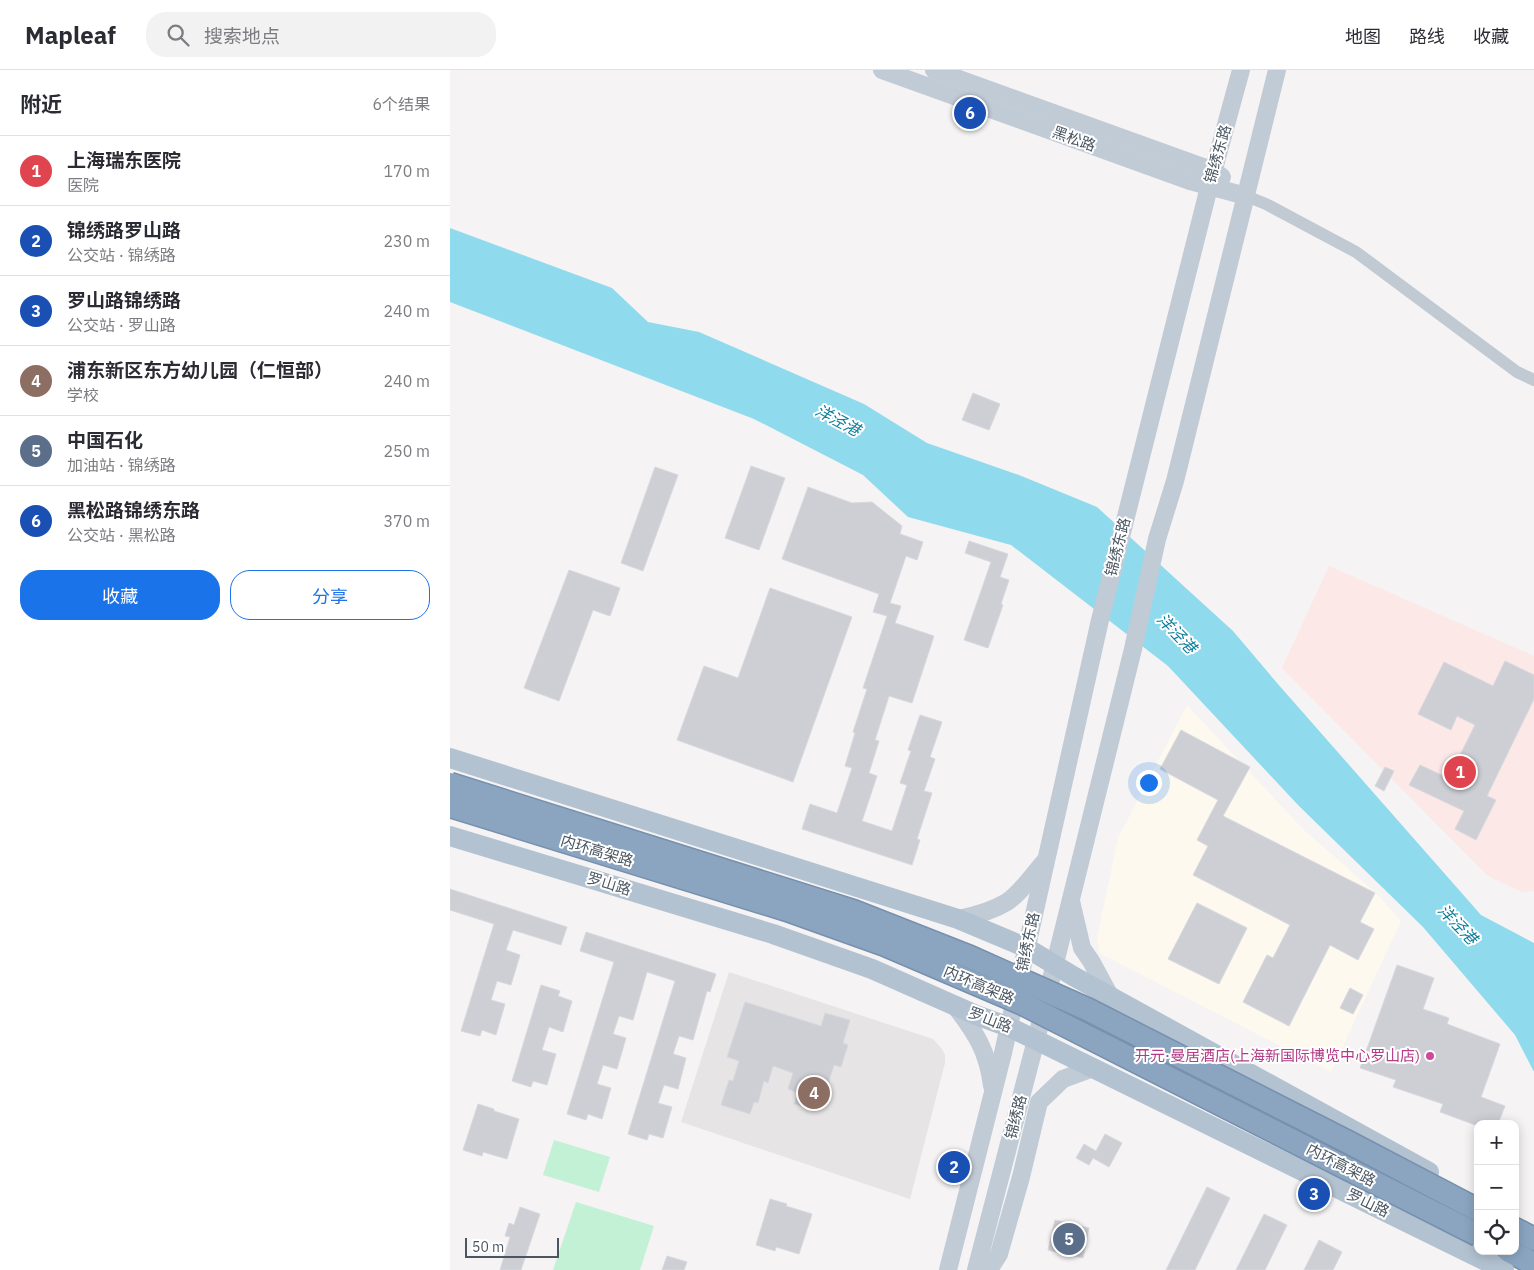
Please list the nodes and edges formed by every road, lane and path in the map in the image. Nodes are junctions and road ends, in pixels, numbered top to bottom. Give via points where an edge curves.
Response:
1 (882, 70) edge
2 (934, 70) edge
3 (1241, 70) edge
4 (1277, 70) edge
5 (1211, 179) junction
6 (1246, 196) junction
7 (1534, 380) edge
8 (450, 758) edge
9 (450, 784) edge
10 (450, 806) edge
11 (450, 836) edge
12 (1046, 858) junction
13 (1071, 898) junction
14 (958, 919) junction
15 (1027, 948) junction
16 (1055, 964) junction
17 (1110, 996) junction
18 (956, 1006) junction
19 (1009, 1027) junction
20 (1036, 1040) junction
21 (1093, 1068) junction
22 (993, 1094) junction
23 (1474, 1197) edge
24 (1474, 1208) edge
25 (1519, 1222) edge
26 (1534, 1229) edge
27 (1519, 1232) edge
28 (1474, 1233) edge
29 (1534, 1239) edge
30 (1504, 1263) edge
31 (1534, 1264) edge
32 (948, 1270) edge
33 (976, 1270) edge
34 (990, 1270) edge

1 - 5 main road, 黑松路
2 - 5 main road
3 - 5 main road, 锦绣东路
4 - 6 main road, 锦绣东路
5 - 6 main road
5 - 12 main road, 锦绣东路 via 1100,620
6 - 7 street via 1356,252 1517,372
6 - 13 main road, 锦绣东路 via 1175,481 1157,539
8 - 14 main road
9 - 24 highway, 内环高架路, bridge via 853,911 970,957 1087,1010
10 - 28 highway, 内环高架路, bridge via 787,910 885,945 1023,1004
11 - 18 main road, 罗山路 via 773,934 872,969
12 - 14 main road via 1007,902
12 - 15 main road, 锦绣东路
13 - 16 main road, 锦绣东路
13 - 17 main road via 1082,948
14 - 15 main road
15 - 16 main road
15 - 19 main road, 锦绣东路
16 - 17 main road
16 - 20 main road, 锦绣路
17 - 23 main road
18 - 19 main road, 罗山路
18 - 22 main road via 982,1046 990,1067
19 - 20 main road, 罗山路
19 - 22 main road, 锦绣路
20 - 21 main road, 罗山路
20 - 33 main road, 锦绣路
21 - 30 main road, 罗山路
21 - 34 main road via 1063,1079 1039,1102 999,1254
22 - 32 main road, 锦绣路
25 - 26 main road
27 - 29 highway
30 - 31 highway

